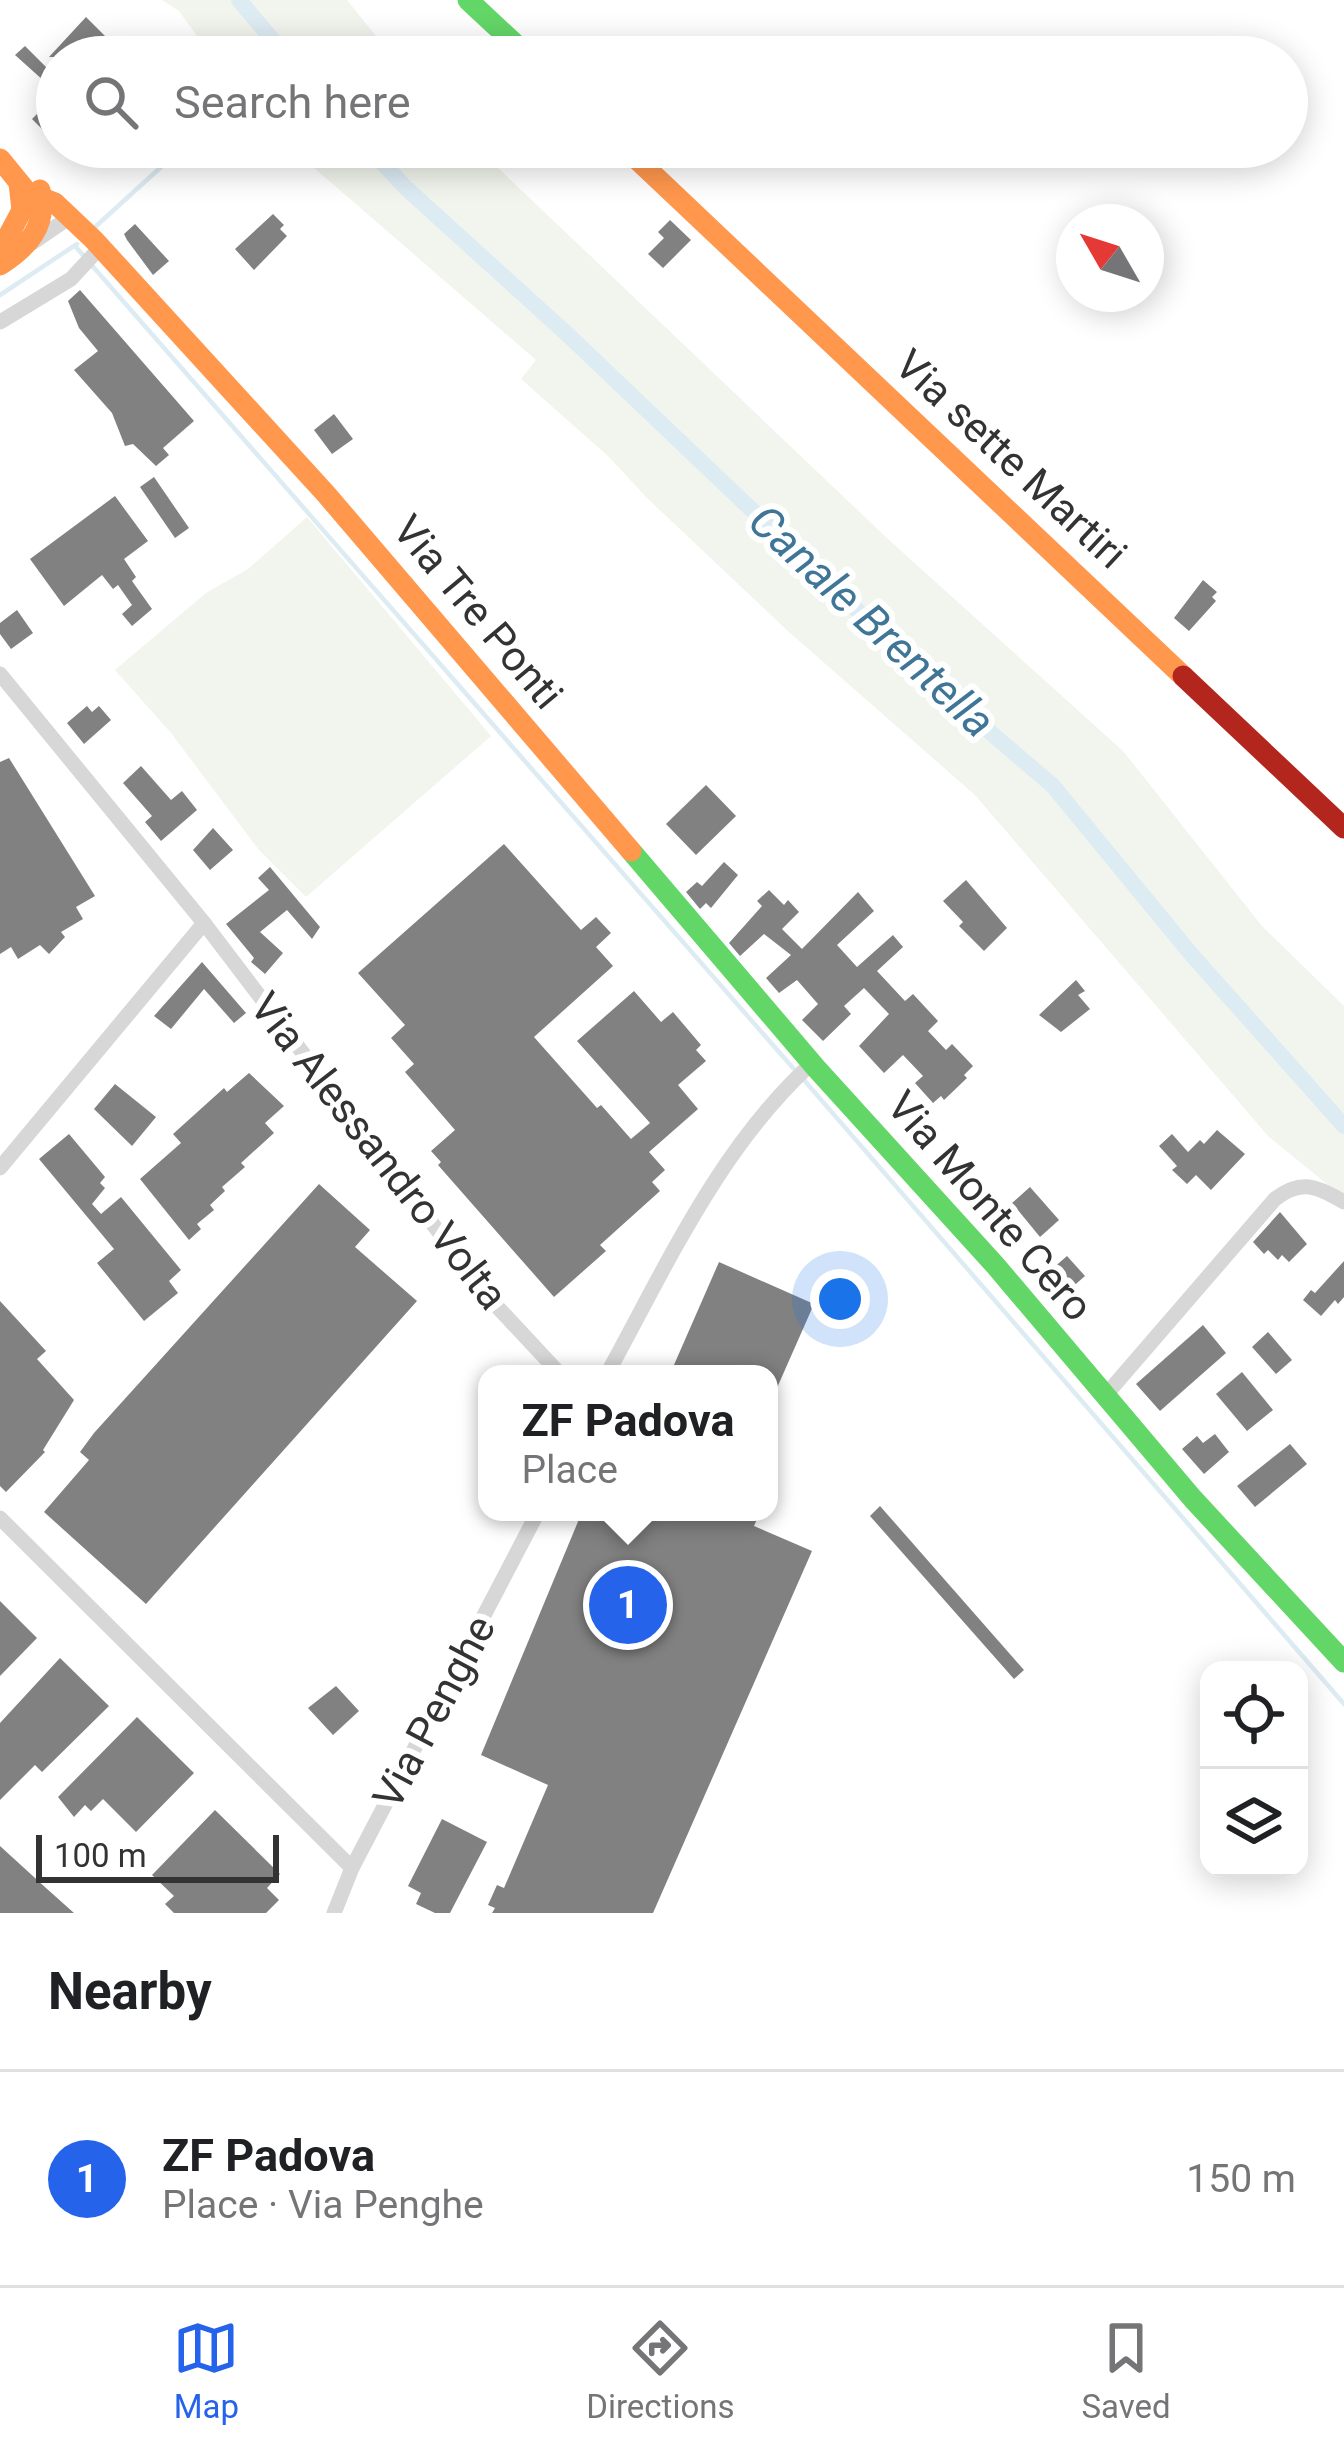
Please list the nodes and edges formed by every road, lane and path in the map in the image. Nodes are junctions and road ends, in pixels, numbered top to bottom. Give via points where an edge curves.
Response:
1 (468, 0) edge
2 (507, 36) edge
3 (0, 155) edge
4 (646, 168) edge
5 (19, 184) junction
6 (44, 199) junction
7 (18, 221) junction
8 (87, 242) junction
9 (5, 258) edge
10 (0, 322) edge
11 (0, 674) edge
12 (1344, 828) edge
13 (204, 923) junction
14 (814, 1065) junction
15 (0, 1168) edge
16 (1344, 1202) edge
17 (552, 1365) edge
18 (612, 1365) edge
19 (1104, 1397) junction
20 (0, 1518) edge
21 (533, 1521) edge
22 (1344, 1662) edge
23 (352, 1868) junction
24 (334, 1913) edge

1 - 2 street
3 - 5 street
3 - 6 street via 27,172
4 - 12 street, Via sette Martiri
5 - 6 street
5 - 7 street
6 - 7 street
6 - 8 street, Via Tre Ponti
6 - 9 street via 34,237
7 - 9 street
8 - 9 street
8 - 10 street via 71,279
8 - 14 street, Via Tre Ponti via 326,494
11 - 13 street, Via Alessandro Volta
13 - 15 street
13 - 17 street, Via Alessandro Volta via 489,1298
14 - 18 street via 782,1091 710,1188
14 - 19 street, Via Monte Cero
16 - 19 street via 1302,1184 1275,1199
19 - 22 street, Via Monte Cero
20 - 23 street
21 - 23 street, Via Penghe
23 - 24 street, Via Penghe

